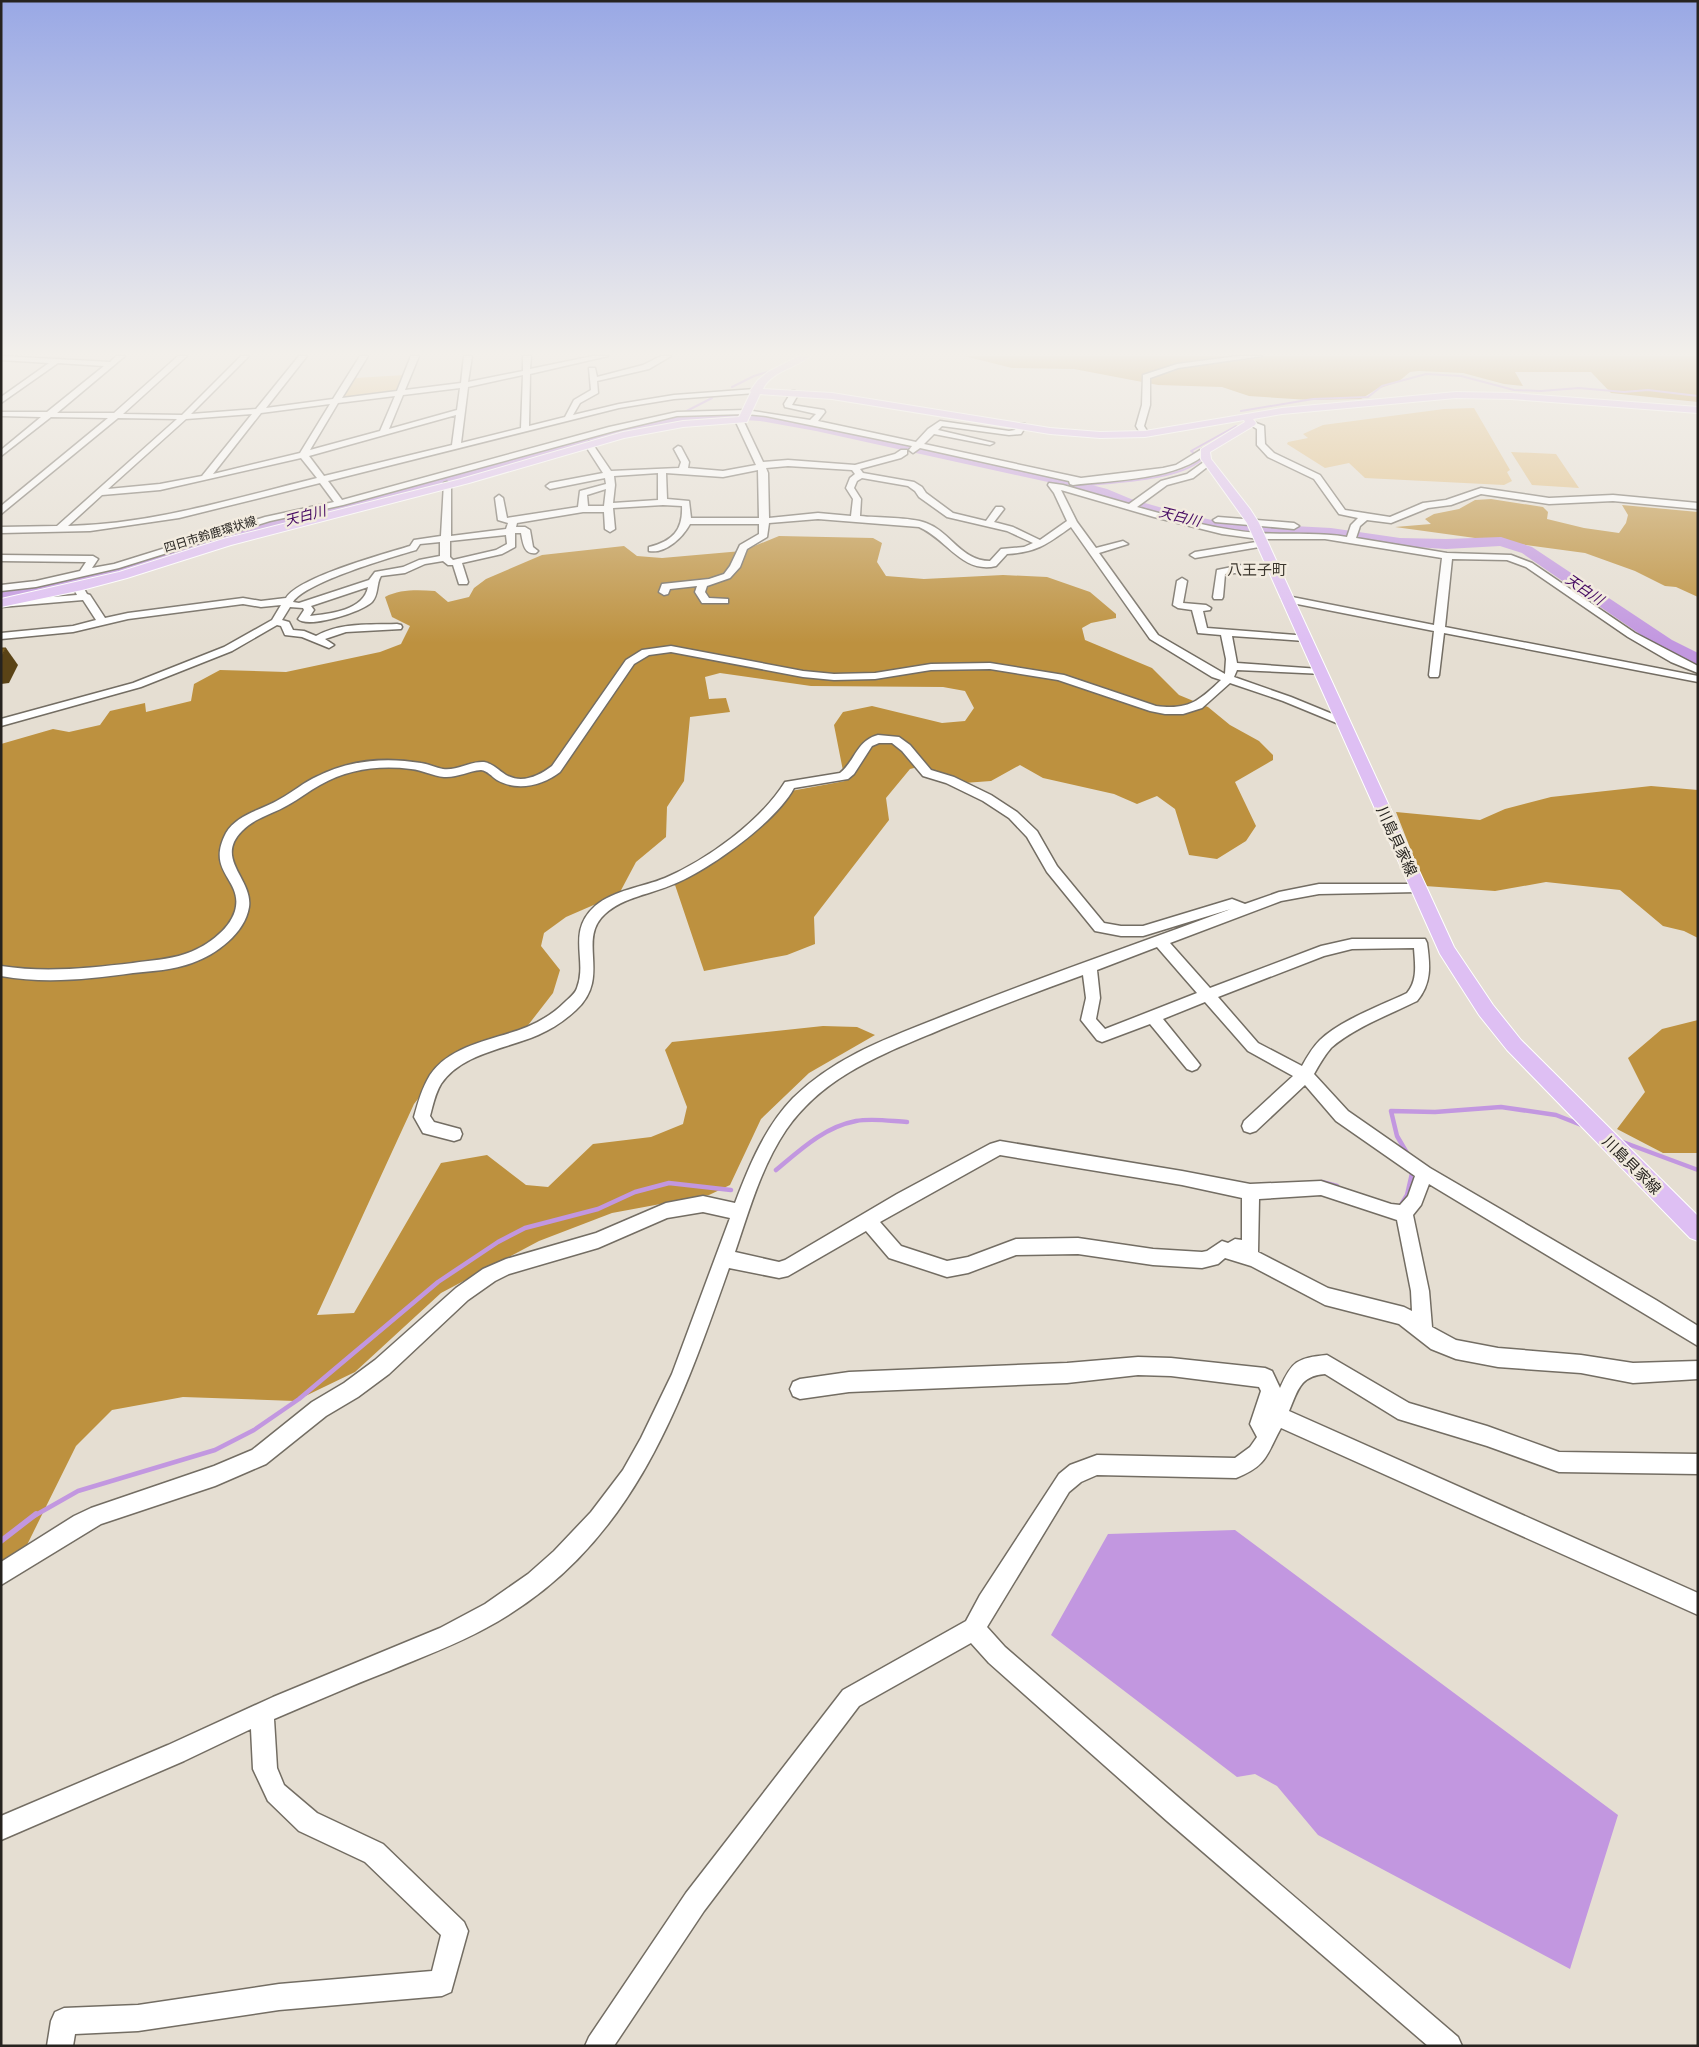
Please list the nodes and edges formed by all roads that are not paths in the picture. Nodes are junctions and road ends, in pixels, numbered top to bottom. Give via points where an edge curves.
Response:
1 (73, 452) edge
2 (145, 452) edge
3 (227, 452) edge
4 (312, 452) edge
5 (438, 452) edge
6 (551, 452) edge
7 (553, 452) edge
8 (593, 452) edge
9 (679, 452) edge
10 (756, 452) edge
11 (907, 452) edge
12 (922, 452) edge
13 (946, 452) edge
14 (952, 452) joint
15 (1213, 452) edge
16 (1268, 452) edge
17 (303, 454) junction
18 (1207, 457) junction
19 (761, 466) junction
20 (662, 470) junction
21 (683, 470) junction
22 (858, 472) junction
23 (609, 475) junction
24 (206, 477) junction
25 (322, 481) junction
26 (1090, 484) junction
27 (611, 485) junction
28 (1052, 485) junction
29 (447, 486) junction
30 (550, 486) dead end
31 (99, 493) junction
32 (499, 498) dead end
33 (663, 502) junction
34 (1135, 502) junction
35 (340, 503) junction
36 (1698, 506) edge
37 (609, 507) junction
38 (583, 509) junction
39 (999, 509) dead end
40 (1, 512) edge
41 (1364, 517) junction
42 (532, 518) junction
43 (855, 520) junction
44 (687, 521) junction
45 (764, 521) junction
46 (1072, 522) junction
47 (989, 523) junction
48 (512, 527) junction
49 (610, 529) dead end
50 (1, 530) edge
51 (58, 530) junction
52 (535, 530) dead end
53 (1258, 534) junction
54 (1352, 536) junction
55 (446, 538) junction
56 (1040, 543) junction
57 (1123, 544) dead end
58 (652, 549) dead end
59 (533, 551) dead end
60 (1095, 555) junction
61 (1195, 555) dead end
62 (1447, 556) junction
63 (1, 558) edge
64 (445, 558) junction
65 (457, 562) junction
66 (1116, 563) dead end
67 (1273, 568) junction
68 (84, 573) junction
69 (374, 582) junction
70 (463, 582) dead end
71 (706, 582) junction
72 (1182, 582) dead end
73 (1, 588) edge
74 (80, 592) junction
75 (664, 592) dead end
76 (1218, 598) dead end
77 (1287, 599) junction
78 (724, 601) dead end
79 (288, 603) junction
80 (1, 604) edge
81 (305, 604) junction
82 (102, 621) junction
83 (276, 622) junction
84 (396, 627) dead end
85 (1439, 629) junction
86 (1226, 633) junction
87 (1, 636) edge
88 (1305, 638) junction
89 (318, 639) junction
90 (329, 646) dead end
91 (1232, 666) junction
92 (1698, 670) edge
93 (1320, 672) junction
94 (1434, 675) dead end
95 (1698, 679) edge
96 (1228, 680) junction
97 (1342, 722) junction
98 (1, 723) edge
99 (1418, 887) junction
100 (1244, 910) junction
101 (1161, 942) junction
102 (1090, 968) junction
103 (1, 971) edge
104 (1207, 996) junction
105 (1153, 1017) junction
106 (1192, 1066) dead end
107 (1305, 1075) junction
108 (1250, 1126) dead end
109 (454, 1134) dead end
110 (1625, 1158) joint
111 (1424, 1173) junction
112 (1250, 1192) junction
113 (740, 1212) junction
114 (1404, 1213) junction
115 (868, 1221) junction
116 (1698, 1231) edge
117 (1222, 1249) junction
118 (723, 1258) junction
119 (1423, 1332) junction
120 (1698, 1337) edge
121 (1698, 1370) edge
122 (800, 1389) dead end
123 (1272, 1424) junction
124 (1698, 1464) edge
125 (1, 1574) edge
126 (1698, 1604) edge
127 (974, 1629) junction
128 (262, 1713) junction
129 (1, 1828) edge
130 (60, 2046) edge
131 (598, 2046) edge
132 (1449, 2046) edge

1 - 40 street
2 - 31 street
3 - 24 street
4 - 17 street
5 - 25 street
6 - 35 street
7 - 29 main road, 四日市鈴鹿環状線
8 - 23 street
9 - 21 street via 684,462
10 - 19 street
11 - 22 street
12 - 28 street
13 - 14 street
14 - 26 street
15 - 18 main road
16 - 41 street via 1317,476 1342,512
17 - 24 street
17 - 25 street
18 - 26 street via 1163,471
18 - 34 street via 1190,476 1164,483
18 - 53 main road, 川島貝家線 via 1246,511
19 - 21 street via 722,474
19 - 22 street via 788,463
19 - 45 street
20 - 21 street
20 - 23 street
20 - 33 street
22 - 43 street via 850,488 857,499
22 - 47 street via 911,484 950,514
23 - 27 street
23 - 30 street
24 - 31 street via 159,487
25 - 35 street
25 - 51 street via 170,517 125,525
26 - 28 street
27 - 37 street
27 - 38 street via 583,493
28 - 34 street
28 - 46 street
29 - 55 street
29 - 74 main road, 四日市鈴鹿環状線 via 226,542
31 - 51 street
32 - 48 street via 503,520
33 - 37 street
33 - 44 street via 686,503
34 - 53 street via 1226,522
34 - 53 street via 1205,528
35 - 68 street via 268,519
36 - 41 street via 1613,498 1549,501 1481,491 1448,503 1424,506 1391,520
37 - 38 street
37 - 49 street
38 - 42 street via 565,517
39 - 47 street
41 - 54 street
42 - 48 street
42 - 52 street
43 - 45 street via 818,516
43 - 56 street via 925,525 952,545 955,551 982,565 993,564 1004,551 1023,550
44 - 45 street
44 - 58 street via 680,534
45 - 71 street via 764,535 743,548 727,576
46 - 56 street
46 - 60 street
47 - 56 street
48 - 55 street via 482,536
48 - 59 street via 525,530
48 - 65 street via 512,547
50 - 51 street
53 - 54 street
53 - 54 street
53 - 61 street
53 - 67 main road, 川島貝家線
54 - 62 street
55 - 64 street
55 - 79 street via 421,541 413,548 335,573 297,592
57 - 60 street
60 - 66 street
60 - 96 street via 1154,637
62 - 85 street
62 - 92 street via 1504,557 1524,562 1623,631
63 - 68 street via 93,559
64 - 65 street via 449,564
64 - 69 street via 378,574
65 - 70 street
67 - 76 street via 1220,572
67 - 77 main road, 川島貝家線
68 - 73 street
69 - 81 street
69 - 81 street via 372,592 363,604 341,612 303,619 309,610
71 - 75 street via 666,586
71 - 78 street via 700,592 706,601
72 - 86 street via 1178,604 1202,607 1202,632
74 - 80 main road, 四日市鈴鹿環状線
74 - 82 street
77 - 85 street
77 - 88 main road, 川島貝家線
79 - 81 street
79 - 82 street via 243,601
79 - 83 street
82 - 87 street via 73,629
83 - 89 street via 286,624 289,633
83 - 98 street via 228,648 136,685
84 - 89 street via 344,628
85 - 94 street
85 - 95 street
86 - 88 street
86 - 91 street
88 - 93 main road, 川島貝家線
89 - 90 street
91 - 93 street
91 - 96 street
93 - 97 main road, 川島貝家線
96 - 97 street via 1287,699
96 - 103 street via 1196,708 1171,712 1138,704 1060,676 990,666 834,677 671,648 646,652 630,662 556,769 546,778 516,782 504,779 492,767 481,766 444,774 425,767 364,765 324,777 282,804 249,820 234,831 224,857 226,867 243,893 242,910 232,928 214,945 190,958 66,976 24,976
97 - 99 main road, 川島貝家線
99 - 100 street via 1319,889 1279,897
99 - 110 main road, 川島貝家線 via 1446,949 1486,1010 1514,1045
100 - 101 street
100 - 109 street via 1232,904 1143,931 1100,927 1052,869 1032,834 1013,815 987,798 927,773 895,740 873,740 844,776 789,785 784,796 720,854 670,881 600,909 588,923 584,947 585,990 580,996 545,1025 457,1058 437,1076 424,1102 422,1117 429,1128
101 - 102 street
101 - 104 street
102 - 105 street via 1093,998 1088,1020 1102,1036
102 - 113 street via 904,1038 864,1055 835,1073 782,1123 758,1165
104 - 105 street
104 - 107 street via 1252,1047
104 - 107 street via 1338,947 1420,942 1422,985 1419,991 1327,1043
105 - 106 street
107 - 108 street
107 - 111 street via 1342,1116
110 - 116 main road, 川島貝家線
111 - 114 street via 1415,1200
111 - 120 street
112 - 114 street via 1321,1188 1391,1212
112 - 115 street via 1000,1148
112 - 117 street via 1251,1249 1227,1246
113 - 118 street
113 - 125 street via 703,1204 666,1211 598,1240 489,1274 382,1366 319,1409 259,1457 207,1479 98,1515
114 - 119 street via 1417,1274
115 - 117 street via 895,1252 946,1269 968,1265 1016,1247 1078,1246 1153,1257 1202,1260 1212,1258
115 - 118 street via 788,1268 779,1270
117 - 119 street via 1255,1259 1325,1296 1404,1316
118 - 128 street via 653,1438 610,1505 557,1564 506,1604 470,1624
119 - 121 street via 1430,1339 1470,1353 1581,1364 1633,1373
122 - 123 street via 849,1382 1138,1366 1171,1367 1264,1378 1271,1391 1260,1424
123 - 124 street via 1295,1376 1309,1366 1327,1364 1405,1412 1559,1462
123 - 126 street
123 - 127 street via 1255,1458 1236,1468 1104,1464 1070,1475
127 - 131 street via 850,1698 695,1902
127 - 132 street via 997,1655 1169,1806
128 - 129 street
128 - 130 street via 266,1768 276,1793 308,1822 374,1853 456,1931 442,1983 278,1997 138,2018 64,2022

